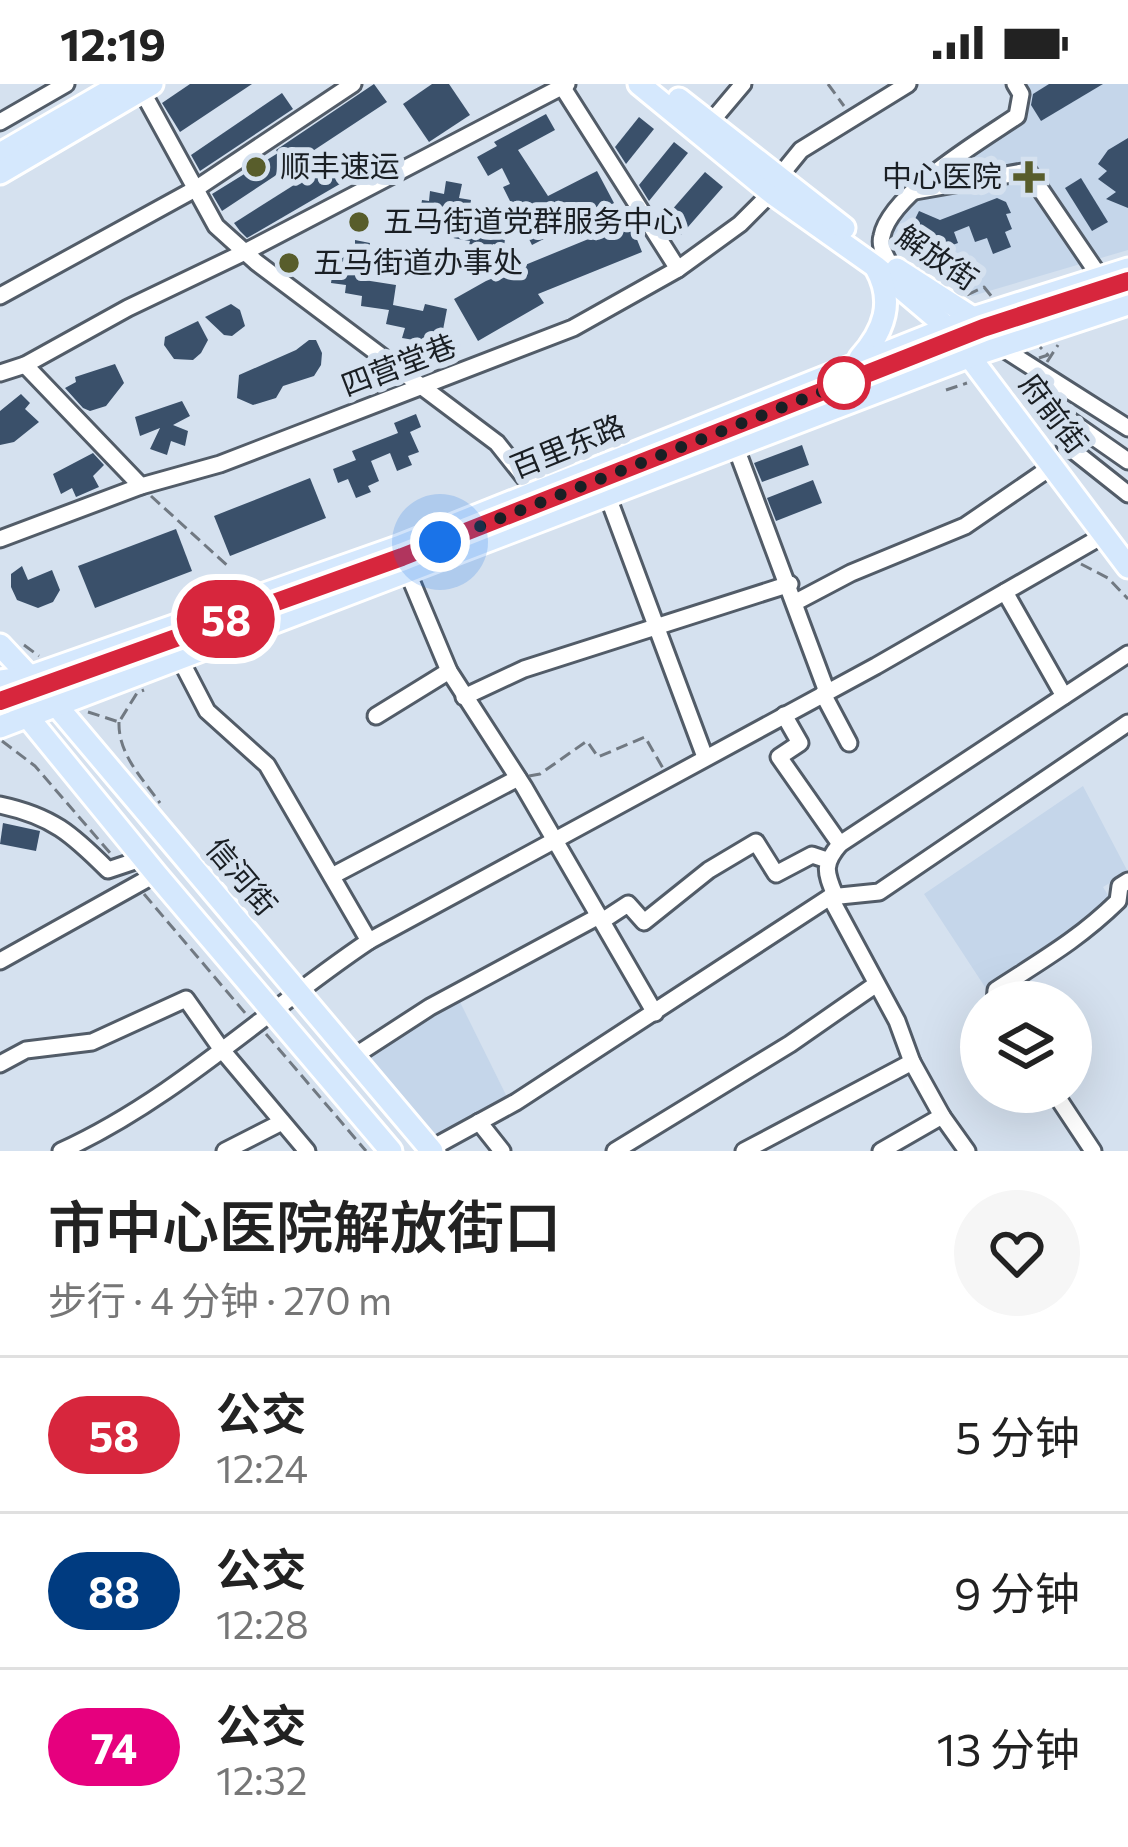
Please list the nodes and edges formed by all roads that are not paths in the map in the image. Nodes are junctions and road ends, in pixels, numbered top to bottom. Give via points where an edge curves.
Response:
1 (66, 84) edge
2 (353, 84) edge
3 (639, 84) edge
4 (660, 84) edge
5 (743, 84) edge
6 (908, 84) edge
7 (1016, 84) edge
8 (138, 86) edge
9 (565, 86) edge
10 (0, 122) edge
11 (710, 123) junction
12 (0, 154) edge
13 (0, 173) edge
14 (778, 184) junction
15 (197, 188) junction
16 (915, 191) junction
17 (245, 252) junction
18 (882, 265) junction
19 (678, 268) junction
20 (1128, 269) edge
21 (1100, 278) junction
22 (1128, 286) edge
23 (0, 296) edge
24 (1128, 304) edge
25 (986, 332) junction
26 (960, 342) junction
27 (855, 364) junction
28 (25, 365) junction
29 (0, 373) edge
30 (422, 386) junction
31 (1052, 408) dead end
32 (1128, 432) edge
33 (1065, 444) dead end
34 (736, 448) junction
35 (1121, 456) edge
36 (1054, 465) junction
37 (141, 486) junction
38 (536, 492) junction
39 (1128, 494) edge
40 (608, 497) junction
41 (1104, 535) junction
42 (0, 539) edge
43 (1128, 567) edge
44 (408, 573) junction
45 (790, 584) junction
46 (1005, 592) junction
47 (796, 602) junction
48 (658, 628) junction
49 (0, 645) edge
50 (1128, 654) edge
51 (180, 658) junction
52 (448, 671) junction
53 (43, 691) junction
54 (825, 693) junction
55 (1064, 696) junction
56 (464, 697) junction
57 (9, 700) edge
58 (784, 715) junction
59 (376, 716) dead end
60 (1128, 723) edge
61 (0, 727) edge
62 (849, 743) dead end
63 (705, 757) junction
64 (518, 778) junction
65 (0, 805) edge
66 (554, 838) junction
67 (841, 844) junction
68 (826, 860) junction
69 (146, 873) junction
70 (332, 876) junction
71 (1128, 881) edge
72 (832, 896) junction
73 (601, 918) junction
74 (369, 940) junction
75 (0, 961) edge
76 (1017, 981) edge
77 (874, 985) junction
78 (296, 990) junction
79 (656, 1013) junction
80 (267, 1018) junction
81 (221, 1050) junction
82 (353, 1057) junction
83 (912, 1062) junction
84 (0, 1064) edge
85 (1068, 1113) edge
86 (941, 1116) junction
87 (282, 1122) junction
88 (479, 1122) junction
89 (383, 1150) edge
90 (431, 1150) edge
91 (61, 1151) edge
92 (225, 1151) edge
93 (307, 1151) edge
94 (502, 1151) edge
95 (615, 1151) edge
96 (744, 1151) edge
97 (881, 1151) edge
98 (967, 1151) edge
99 (1093, 1151) edge

1 - 10 street
2 - 15 street
3 - 14 main road, 解放街
4 - 11 main road, 解放街
5 - 11 street
6 - 14 street, 四营堂巷 via 801,151
7 - 16 street via 1017,116
8 - 12 main road
8 - 13 main road
8 - 15 street
9 - 17 street
9 - 19 street
11 - 14 main road, 解放街
14 - 18 main road, 解放街
14 - 19 street, 四营堂巷
15 - 17 street via 216,226
15 - 23 street
16 - 18 street via 882,232
16 - 21 street via 1028,171
17 - 28 street
17 - 30 street
18 - 25 main road, 解放街
18 - 26 main road, 解放街
18 - 27 main road via 884,321
19 - 30 street, 四营堂巷 via 573,328
20 - 21 main road, 百里东路
21 - 25 main road, 百里东路
22 - 25 street
24 - 25 main road, 百里东路
25 - 26 main road, 百里东路
25 - 26 main road, 百里东路
25 - 32 street, 解放街
26 - 27 main road, 百里东路
26 - 34 main road, 百里东路
26 - 36 main road, 府前街
26 - 53 street via 577,500
27 - 38 main road, 百里东路
28 - 29 street
28 - 37 street
30 - 37 street, 四营堂巷
30 - 38 street via 496,443
31 - 35 street
32 - 35 street
33 - 39 street
34 - 40 main road, 百里东路
34 - 45 street
36 - 41 main road, 府前街
36 - 47 street via 965,526
37 - 42 street, 四营堂巷
38 - 53 main road, 百里东路
40 - 44 main road, 百里东路
40 - 48 street
41 - 43 main road, 府前街
41 - 46 street
44 - 51 main road, 百里东路
44 - 52 street
45 - 47 street
45 - 48 street
46 - 54 street
46 - 55 street
47 - 54 street
48 - 56 street via 524,669
48 - 63 street
49 - 53 main road, 信河街
50 - 55 street
51 - 53 main road, 百里东路
51 - 70 street via 207,711 267,765
52 - 56 street
52 - 59 street
53 - 57 main road
53 - 57 main road
53 - 78 main road, 信河街
54 - 58 street
54 - 62 street
55 - 67 street
56 - 64 street
57 - 61 main road
57 - 69 main road, 信河街
58 - 63 street
58 - 67 street via 800,743 779,758
60 - 72 street via 879,892
63 - 66 street
64 - 66 street
64 - 70 street
65 - 69 street via 69,832 108,870
66 - 73 street
66 - 74 street
67 - 68 street
68 - 72 street
68 - 73 street via 812,855 776,874 756,842 644,922 628,904
69 - 75 street
69 - 80 main road, 信河街
70 - 74 street
71 - 76 street via 1118,902
72 - 77 street
72 - 79 street
73 - 79 street
73 - 82 street
74 - 78 street
77 - 83 street
77 - 95 street
78 - 80 street
78 - 82 main road, 信河街
79 - 88 street
80 - 81 street
80 - 89 main road, 信河街
81 - 84 street via 186,1000 92,1042 26,1050
81 - 87 street
81 - 91 street
82 - 90 main road, 信河街
83 - 86 street
83 - 96 street
85 - 99 street
86 - 97 street
86 - 98 street
87 - 92 street
87 - 93 street
88 - 90 street
88 - 94 street

